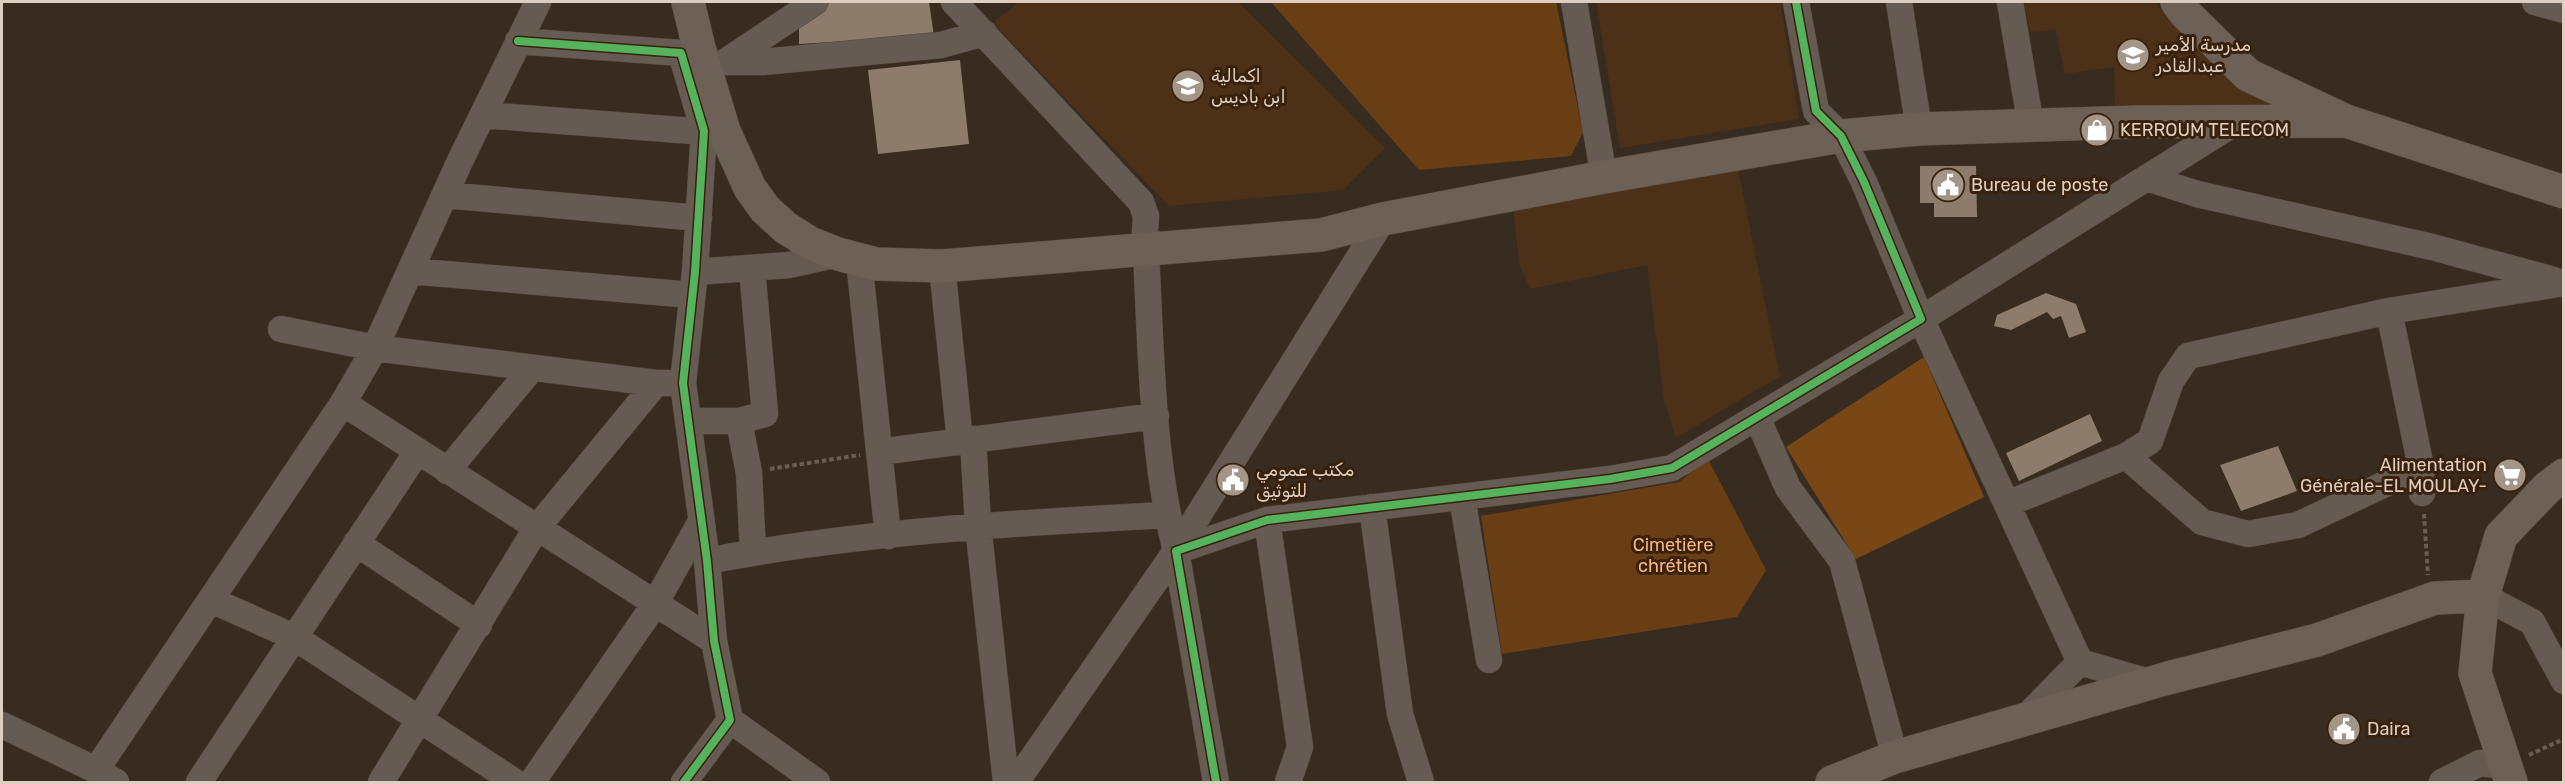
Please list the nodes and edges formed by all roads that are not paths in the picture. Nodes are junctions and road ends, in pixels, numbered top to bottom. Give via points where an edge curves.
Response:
1 (538, 2) edge
2 (688, 2) edge
3 (708, 2) edge
4 (815, 2) edge
5 (954, 2) edge
6 (1574, 2) edge
7 (1796, 2) edge
8 (1899, 2) edge
9 (2010, 2) edge
10 (2177, 2) edge
11 (2535, 2) edge
12 (2564, 10) edge
13 (984, 33) junction
14 (518, 41) junction
15 (725, 62) junction
16 (483, 115) junction
17 (2346, 121) junction
18 (2236, 122) junction
19 (2031, 126) junction
20 (1919, 129) junction
21 (714, 132) junction
22 (1841, 136) junction
23 (1604, 177) junction
24 (2147, 178) junction
25 (2564, 192) edge
26 (445, 195) junction
27 (699, 218) junction
28 (1383, 219) junction
29 (1145, 241) junction
30 (849, 257) junction
31 (942, 266) junction
32 (752, 269) junction
33 (410, 271) junction
34 (693, 283) junction
35 (2563, 283) edge
36 (2389, 311) junction
37 (1921, 319) junction
38 (281, 329) dead end
39 (375, 348) junction
40 (532, 368) junction
41 (683, 382) junction
42 (656, 383) junction
43 (343, 403) junction
44 (1156, 416) junction
45 (1757, 417) junction
46 (688, 421) junction
47 (739, 421) junction
48 (966, 440) junction
49 (417, 452) junction
50 (879, 452) junction
51 (2126, 456) junction
52 (2421, 467) junction
53 (447, 471) junction
54 (2564, 475) edge
55 (2422, 493) road end
56 (1462, 496) junction
57 (2007, 504) junction
58 (1372, 507) junction
59 (1166, 514) junction
60 (1267, 520) junction
61 (700, 523) junction
62 (978, 525) junction
63 (536, 529) junction
64 (888, 536) junction
65 (356, 543) junction
66 (1176, 551) junction
67 (753, 552) junction
68 (707, 561) junction
69 (2483, 596) junction
70 (211, 600) junction
71 (655, 604) junction
72 (479, 626) junction
73 (294, 638) junction
74 (714, 641) junction
75 (1489, 660) dead end
76 (2080, 662) junction
77 (2564, 681) edge
78 (2152, 683) junction
79 (729, 720) junction
80 (2024, 720) junction
81 (419, 721) junction
82 (2, 725) edge
83 (1895, 757) junction
84 (2509, 774) edge
85 (106, 776) edge
86 (200, 783) edge
87 (381, 783) edge
88 (515, 783) edge
89 (532, 783) edge
90 (684, 783) edge
91 (817, 783) edge
92 (1006, 783) edge
93 (1016, 783) edge
94 (1216, 783) edge
95 (1288, 783) edge
96 (1421, 783) edge
97 (1832, 783) edge
98 (2442, 783) edge

1 - 14 street
2 - 21 main road
3 - 15 main road
4 - 15 street
5 - 13 street
6 - 23 street
7 - 22 street via 1816,111
8 - 20 street
9 - 19 street
10 - 17 main road via 2248,75
11 - 12 street
13 - 15 street via 941,45
13 - 29 street via 1141,202 1146,216
14 - 16 street
14 - 21 street via 681,53
15 - 29 main road via 757,162 778,194 804,217 842,237 882,246 932,248
16 - 21 street
16 - 26 street
17 - 18 main road
17 - 25 main road
18 - 19 main road
18 - 24 street
19 - 20 main road
20 - 22 main road
21 - 27 street
21 - 30 main road via 765,209 810,243
22 - 23 main road
22 - 37 street
23 - 28 main road
24 - 35 street via 2197,194 2432,247
24 - 37 street
26 - 27 street
26 - 33 street
27 - 34 street
28 - 29 main road via 1319,215
28 - 66 street
29 - 31 main road
29 - 44 street
30 - 31 main road via 887,265
30 - 32 street
30 - 50 street
31 - 48 street
32 - 34 street
32 - 47 street via 765,414
33 - 34 street
33 - 39 street
34 - 41 street
35 - 36 street
36 - 51 street via 2188,356 2171,381 2150,441
36 - 52 street
37 - 45 street
37 - 57 street
38 - 39 street
39 - 40 street
39 - 43 street
40 - 42 street
40 - 53 street
41 - 42 street
41 - 46 street
42 - 63 street
43 - 49 street
43 - 70 street
44 - 48 street
44 - 59 street
45 - 56 street via 1672,468
45 - 83 street via 1788,488 1842,561
46 - 47 street
46 - 61 street
47 - 67 street via 748,473
48 - 50 street
48 - 62 street
49 - 53 street
49 - 65 street
50 - 64 street
51 - 52 street via 2202,522 2248,534 2298,525
51 - 57 street
52 - 55 street
53 - 63 street
54 - 69 main road via 2500,536
56 - 58 street
56 - 75 street
57 - 76 street
58 - 60 street
58 - 96 street via 1400,714
59 - 62 street
59 - 66 street
60 - 66 street
60 - 95 street via 1300,747
61 - 68 street
61 - 71 street
62 - 64 street
62 - 92 street
63 - 71 street
63 - 72 street
64 - 67 street
65 - 72 street
65 - 73 street
66 - 93 street
66 - 94 street
67 - 68 street
68 - 74 street
69 - 77 street via 2532,622
69 - 78 main road via 2429,600 2317,640
69 - 84 main road via 2475,673
70 - 73 street
70 - 85 street
71 - 74 street
71 - 89 street
72 - 81 street
73 - 81 street
73 - 86 street
74 - 79 street
76 - 78 street
76 - 80 street
78 - 80 main road
79 - 90 street
79 - 91 street
80 - 83 main road
81 - 87 street
81 - 88 street
82 - 85 street
83 - 97 main road
84 - 98 street via 2480,763

